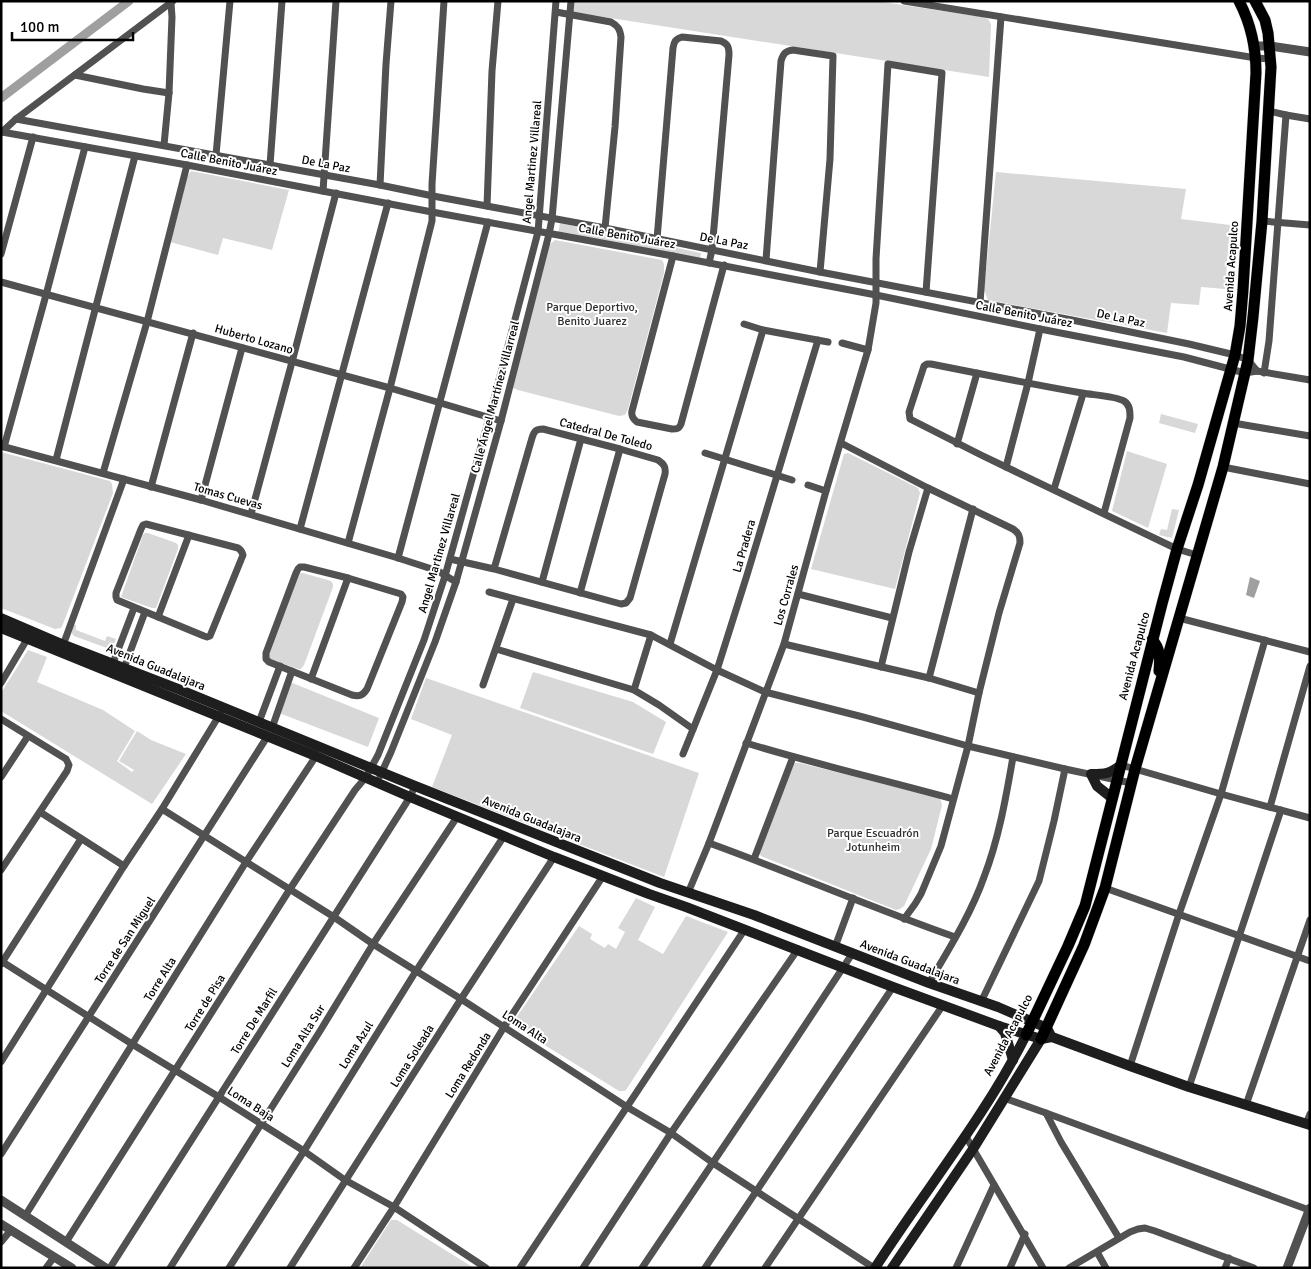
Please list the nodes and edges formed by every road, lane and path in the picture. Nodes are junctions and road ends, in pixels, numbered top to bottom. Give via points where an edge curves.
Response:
1 (230, 1) edge
2 (282, 1) edge
3 (336, 1) edge
4 (391, 1) edge
5 (444, 1) edge
6 (498, 1) edge
7 (556, 1) edge
8 (571, 1) edge
9 (904, 1) edge
10 (1239, 1) edge
11 (1255, 1) edge
12 (172, 2) edge
13 (556, 12) junction
14 (570, 15) junction
15 (1001, 16) junction
16 (1254, 46) junction
17 (1270, 46) junction
18 (1310, 52) edge
19 (1256, 58) junction
20 (1271, 59) junction
21 (75, 75) junction
22 (169, 93) junction
23 (1268, 111) junction
24 (1286, 115) junction
25 (16, 119) junction
26 (1310, 119) edge
27 (2, 132) edge
28 (34, 137) junction
29 (164, 145) junction
30 (85, 146) junction
31 (216, 155) junction
32 (135, 156) junction
33 (187, 165) junction
34 (270, 165) junction
35 (325, 175) junction
36 (380, 185) junction
37 (323, 191) junction
38 (336, 193) junction
39 (433, 196) junction
40 (388, 203) junction
41 (487, 206) junction
42 (432, 212) junction
43 (540, 216) junction
44 (552, 219) junction
45 (1262, 221) junction
46 (1279, 221) junction
47 (488, 222) junction
48 (1310, 224) edge
49 (605, 228) junction
50 (538, 232) junction
51 (549, 234) junction
52 (656, 239) junction
53 (712, 250) junction
54 (1, 254) edge
55 (673, 256) junction
56 (766, 260) junction
57 (709, 263) junction
58 (724, 266) junction
59 (820, 272) junction
60 (1, 282) edge
61 (876, 283) junction
62 (926, 292) junction
63 (46, 295) junction
64 (876, 295) junction
65 (980, 303) junction
66 (95, 308) junction
67 (147, 322) junction
68 (744, 324) dead end
69 (1040, 329) junction
70 (764, 330) junction
71 (192, 333) junction
72 (818, 340) junction
73 (828, 342) dead end
74 (842, 343) dead end
75 (1188, 344) junction
76 (242, 348) junction
77 (868, 350) junction
78 (1235, 355) junction
79 (1184, 357) junction
80 (1248, 360) junction
81 (292, 362) junction
82 (1231, 370) junction
83 (1261, 372) junction
84 (977, 373) junction
85 (1245, 373) junction
86 (342, 375) junction
87 (1310, 380) edge
88 (1028, 382) junction
89 (390, 388) junction
90 (1083, 394) junction
91 (440, 402) junction
92 (488, 418) junction
93 (501, 421) junction
94 (1233, 423) junction
95 (1310, 436) edge
96 (580, 439) junction
97 (841, 443) junction
98 (957, 444) junction
99 (2, 446) edge
100 (620, 449) junction
101 (706, 453) dead end
102 (56, 460) junction
103 (725, 460) junction
104 (1006, 467) junction
105 (1223, 467) junction
106 (103, 473) junction
107 (776, 476) junction
108 (124, 479) junction
109 (792, 480) dead end
110 (1310, 484) edge
111 (808, 485) dead end
112 (151, 486) junction
113 (928, 488) junction
114 (1054, 490) junction
115 (826, 491) junction
116 (201, 500) junction
117 (973, 509) junction
118 (251, 514) junction
119 (1104, 514) junction
120 (300, 529) junction
121 (189, 535) junction
122 (348, 543) junction
123 (1177, 549) junction
124 (1197, 555) junction
125 (398, 558) junction
126 (450, 559) junction
127 (461, 562) junction
128 (494, 569) junction
129 (445, 576) junction
130 (348, 578) junction
131 (456, 582) junction
132 (542, 582) junction
133 (489, 592) dead end
134 (580, 593) junction
135 (798, 594) junction
136 (513, 599) junction
137 (134, 608) junction
138 (145, 612) junction
139 (158, 617) junction
140 (1, 618) edge
141 (892, 618) junction
142 (1179, 618) junction
143 (1, 628) edge
144 (29, 635) junction
145 (651, 635) junction
146 (1152, 640) junction
147 (1265, 640) junction
148 (670, 644) junction
149 (784, 644) junction
150 (62, 649) junction
151 (496, 649) junction
152 (1310, 652) edge
153 (113, 663) junction
154 (280, 666) junction
155 (1310, 666) edge
156 (881, 667) junction
157 (717, 670) junction
158 (292, 671) junction
159 (128, 673) junction
160 (929, 678) junction
161 (311, 679) junction
162 (1, 683) edge
163 (482, 685) dead end
164 (634, 690) junction
165 (1158, 690) junction
166 (765, 692) junction
167 (979, 693) junction
168 (221, 712) junction
169 (1, 718) edge
170 (259, 722) junction
171 (693, 729) junction
172 (270, 732) junction
173 (28, 736) junction
174 (746, 743) junction
175 (968, 746) junction
176 (683, 754) dead end
177 (316, 756) junction
178 (793, 757) junction
179 (1012, 757) junction
180 (1121, 765) junction
181 (371, 768) junction
182 (1065, 769) junction
183 (1134, 769) junction
184 (382, 772) junction
185 (1091, 774) junction
186 (1, 777) edge
187 (366, 778) junction
188 (1117, 780) junction
189 (377, 783) junction
190 (1131, 783) junction
191 (415, 786) junction
192 (1221, 794) junction
193 (410, 797) junction
194 (1112, 798) junction
195 (954, 799) junction
196 (1270, 807) junction
197 (162, 809) junction
198 (1281, 810) junction
199 (40, 812) junction
200 (457, 816) junction
201 (1310, 818) edge
202 (204, 836) junction
203 (504, 836) junction
204 (81, 838) junction
205 (709, 843) junction
206 (554, 857) junction
207 (754, 859) junction
208 (246, 862) junction
209 (124, 866) junction
210 (1, 870) edge
211 (604, 876) junction
212 (1105, 888) junction
213 (290, 889) junction
214 (688, 893) junction
215 (853, 898) junction
216 (1179, 914) junction
217 (334, 917) junction
218 (904, 919) junction
219 (1310, 920) edge
220 (745, 929) junction
221 (1239, 935) junction
222 (955, 937) junction
223 (373, 944) junction
224 (835, 947) junction
225 (798, 949) junction
226 (852, 954) junction
227 (1297, 957) junction
228 (1310, 961) edge
229 (2, 962) edge
230 (843, 967) junction
231 (416, 971) junction
232 (929, 983) junction
233 (893, 987) junction
234 (46, 990) junction
235 (461, 999) junction
236 (981, 1002) junction
237 (943, 1005) junction
238 (90, 1016) junction
239 (1032, 1021) junction
240 (999, 1026) junction
241 (504, 1027) junction
242 (1026, 1034) junction
243 (1046, 1035) junction
244 (132, 1044) junction
245 (1013, 1060) junction
246 (1, 1062) edge
247 (1130, 1066) junction
248 (176, 1070) junction
249 (1189, 1087) junction
250 (219, 1097) junction
251 (1004, 1098) junction
252 (1246, 1104) junction
253 (626, 1107) junction
254 (1046, 1112) junction
255 (1309, 1121) edge
256 (261, 1124) junction
257 (671, 1133) junction
258 (965, 1135) junction
259 (973, 1149) junction
260 (304, 1151) junction
261 (1, 1154) edge
262 (713, 1163) junction
263 (346, 1180) junction
264 (994, 1185) junction
265 (756, 1191) junction
266 (1, 1200) edge
267 (394, 1206) junction
268 (1309, 1213) edge
269 (25, 1216) junction
270 (797, 1219) junction
271 (1, 1224) edge
272 (11, 1230) junction
273 (1025, 1234) junction
274 (1119, 1238) junction
275 (1, 1242) edge
276 (66, 1242) junction
277 (1097, 1252) junction
278 (54, 1257) junction
279 (1229, 1258) junction
280 (46, 1268) edge
281 (72, 1268) edge
282 (106, 1268) edge
283 (110, 1268) edge
284 (170, 1268) edge
285 (229, 1268) edge
286 (290, 1268) edge
287 (354, 1268) edge
288 (486, 1268) edge
289 (520, 1268) edge
290 (582, 1268) edge
291 (642, 1268) edge
292 (704, 1268) edge
293 (764, 1268) edge
294 (875, 1268) edge
295 (892, 1268) edge
296 (956, 1268) edge
297 (1010, 1268) edge
298 (1044, 1268) edge
299 (1069, 1268) edge
300 (1106, 1268) edge
301 (1225, 1268) edge
302 (1254, 1268) edge
303 (1287, 1268) edge

1 - 31 street
2 - 34 street
3 - 35 street
4 - 36 street
5 - 39 street
6 - 41 street
7 - 13 street, Angel Martinez Villareal
8 - 14 street, Calle Ángel Martínez Villarreal
9 - 15 street
10 - 16 main road, Avenida Acapulco
11 - 17 main road via 1265,20
12 - 21 street
12 - 22 street
13 - 14 street
13 - 43 street, Angel Martinez Villareal
14 - 44 street, Calle Ángel Martínez Villarreal
14 - 49 street via 611,22 620,30
15 - 19 street
15 - 65 street
16 - 17 street
16 - 19 main road, Avenida Acapulco
17 - 18 street
17 - 20 main road
19 - 20 street
19 - 78 main road, Avenida Acapulco via 1243,290
20 - 23 main road
21 - 22 street
21 - 25 street
22 - 29 street
23 - 24 street
23 - 45 main road
24 - 26 street
24 - 46 street
25 - 27 street
25 - 29 street, De La Paz
27 - 28 street, Calle Benito Juárez
28 - 30 street, Calle Benito Juárez
28 - 54 street
29 - 31 street, De La Paz
30 - 32 street, Calle Benito Juárez
30 - 63 street
31 - 34 street, De La Paz
32 - 33 street, Calle Benito Juárez
32 - 66 street
33 - 37 street, Calle Benito Juárez
33 - 67 street
34 - 35 street, De La Paz
35 - 36 street, De La Paz
35 - 37 street
36 - 39 street, De La Paz
37 - 38 street, Calle Benito Juárez
38 - 40 street, Calle Benito Juárez
38 - 81 street
39 - 41 street, De La Paz
39 - 42 street
40 - 42 street, Calle Benito Juárez
40 - 86 street
41 - 43 street, De La Paz
42 - 47 street, Calle Benito Juárez
42 - 89 street
43 - 44 street, De La Paz
43 - 50 street, Angel Martinez Villareal
44 - 49 street, De La Paz
44 - 51 street, Calle Ángel Martínez Villarreal
45 - 46 street
45 - 80 main road
46 - 48 street
46 - 83 street via 1269,341
47 - 50 street, Calle Benito Juárez
47 - 91 street
49 - 52 street, De La Paz
50 - 51 street, Calle Benito Juárez
50 - 92 street, Angel Martinez Villareal
51 - 55 street, Calle Benito Juárez
51 - 93 street, Calle Ángel Martínez Villarreal
52 - 53 street, De La Paz
52 - 53 street via 674,42 682,37 721,41 729,47 729,55
53 - 56 street, De La Paz
53 - 57 street
55 - 57 street, Calle Benito Juárez
55 - 58 street via 632,411 637,422 679,428
56 - 59 street, De La Paz
56 - 59 street via 783,54 793,50 833,56 830,159
57 - 58 street, Calle Benito Juárez
58 - 64 street, Calle Benito Juárez
59 - 61 street, De La Paz
60 - 63 street, Huberto Lozano
61 - 62 street, De La Paz
61 - 62 street, Los Corrales via 888,64 942,74
61 - 64 street, Los Corrales
62 - 65 street, De La Paz
63 - 66 street, Huberto Lozano
63 - 99 street
64 - 69 street, Calle Benito Juárez
64 - 77 street, Los Corrales
65 - 75 street, De La Paz
66 - 67 street, Huberto Lozano
66 - 102 street
67 - 71 street, Huberto Lozano
67 - 106 street
68 - 70 street
69 - 79 street, Calle Benito Juárez
69 - 88 street
70 - 72 street
70 - 103 street
71 - 76 street, Huberto Lozano
71 - 112 street
72 - 73 street
72 - 107 street, La Pradera
74 - 77 street
75 - 78 street, De La Paz
75 - 79 street
76 - 81 street, Huberto Lozano
76 - 116 street
77 - 97 street, Los Corrales
78 - 80 street, De La Paz
78 - 82 main road, Avenida Acapulco
79 - 82 street, Calle Benito Juárez
80 - 83 street
80 - 85 main road
81 - 86 street, Huberto Lozano
81 - 118 street
82 - 85 street, Calle Benito Juárez
82 - 123 main road, Avenida Acapulco
83 - 85 street
83 - 87 street
84 - 88 street
84 - 98 street
84 - 98 street via 927,364 922,369 909,412 910,419
85 - 94 main road
86 - 89 street, Huberto Lozano
86 - 120 street
88 - 90 street
88 - 104 street
89 - 91 street, Huberto Lozano
89 - 122 street
90 - 114 street
90 - 119 street via 1124,401 1130,411
91 - 92 street, Huberto Lozano
91 - 125 street
92 - 93 street, Huberto Lozano
92 - 126 street, Angel Martinez Villareal
93 - 127 street, Calle Ángel Martínez Villarreal
94 - 95 street
94 - 105 main road
96 - 100 street, Catedral De Toledo
96 - 128 street, Catedral De Toledo via 543,429 534,432
96 - 132 street
97 - 113 street
97 - 115 street, Los Corrales
98 - 104 street
99 - 102 street, Tomas Cuevas
100 - 134 street
100 - 134 street, Catedral De Toledo via 658,460 664,464 665,474 628,602 621,604
101 - 103 street
102 - 106 street, Tomas Cuevas
103 - 107 street
103 - 148 street
104 - 114 street
105 - 110 street
105 - 124 main road
106 - 108 street, Tomas Cuevas
107 - 109 street
107 - 157 street, La Pradera
108 - 112 street, Tomas Cuevas
108 - 150 street
111 - 115 street
112 - 116 street, Tomas Cuevas
113 - 117 street
113 - 141 street
114 - 119 street
115 - 135 street, Los Corrales
116 - 118 street, Tomas Cuevas
117 - 160 street
117 - 167 street via 1020,536
118 - 120 street, Tomas Cuevas
119 - 123 street
120 - 122 street, Tomas Cuevas
121 - 137 street via 143,525 116,597 121,603
121 - 139 street
121 - 139 street via 241,550 243,555 210,636
122 - 125 street, Tomas Cuevas
123 - 124 street
123 - 146 main road, Avenida Acapulco
124 - 142 main road
125 - 129 street, Tomas Cuevas
126 - 127 street
126 - 129 street, Angel Martinez Villareal
127 - 128 street
127 - 131 street, Calle Ángel Martínez Villarreal
128 - 132 street
129 - 131 street, Tomas Cuevas
129 - 181 street, Angel Martinez Villareal via 424,640
130 - 154 street via 304,567 298,569 266,653 269,662
130 - 161 street
130 - 161 street via 398,592 402,594 402,602 363,695 352,695
131 - 184 street, Calle Ángel Martínez Villarreal
132 - 134 street
133 - 136 street
135 - 141 street
135 - 149 street, Los Corrales
136 - 145 street
136 - 151 street
137 - 138 street
137 - 153 street
138 - 139 street
138 - 159 street
140 - 144 main road, Avenida Guadalajara
141 - 156 street
142 - 147 street
142 - 165 main road
143 - 144 main road, Avenida Guadalajara
144 - 150 main road, Avenida Guadalajara
144 - 162 street
145 - 148 street
145 - 164 street
146 - 165 main road via 1159,650
146 - 180 main road, Avenida Acapulco
147 - 152 street
147 - 192 street
148 - 157 street
149 - 156 street
149 - 166 street, Los Corrales
150 - 153 main road, Avenida Guadalajara
150 - 159 main road, Avenida Guadalajara
151 - 163 street
151 - 164 street
153 - 159 main road, Avenida Guadalajara
154 - 158 street
154 - 170 street
155 - 196 street
156 - 160 street
157 - 166 street
157 - 171 street, La Pradera
158 - 161 street
158 - 172 street, Torre de San Miguel
159 - 168 main road, Avenida Guadalajara
160 - 167 street
164 - 171 street
165 - 183 main road
166 - 174 street, Los Corrales
166 - 175 street
167 - 175 street
168 - 170 main road, Avenida Guadalajara
168 - 172 main road, Avenida Guadalajara
168 - 197 street
169 - 173 street
170 - 172 main road, Avenida Guadalajara
171 - 176 street, La Pradera
172 - 177 main road, Avenida Guadalajara
172 - 181 main road, Avenida Guadalajara
172 - 202 street, Torre de San Miguel
173 - 186 street
173 - 199 street via 66,759 69,765
174 - 178 street
174 - 205 street, Los Corrales
175 - 179 street
175 - 195 street
177 - 187 main road, Avenida Guadalajara
177 - 208 street, Torre Alta
178 - 195 street
178 - 207 street
179 - 182 street
179 - 222 street via 1006,798 990,858 978,893
180 - 183 street
180 - 185 main road via 1111,773
180 - 188 main road, Avenida Acapulco
181 - 184 main road, Avenida Guadalajara
181 - 187 street, Angel Martinez Villareal
182 - 185 street
182 - 236 street via 1039,881
183 - 190 main road
183 - 192 street
184 - 189 street, Calle Ángel Martínez Villarreal
184 - 191 main road, Avenida Guadalajara
185 - 188 street
185 - 194 main road via 1097,786
187 - 189 main road, Avenida Guadalajara
187 - 213 street, Torre de Pisa
188 - 190 street
188 - 194 main road, Avenida Acapulco
189 - 193 main road, Avenida Guadalajara
190 - 212 main road
191 - 193 street, Torre De Marfil
191 - 214 main road, Avenida Guadalajara
192 - 196 street
192 - 216 street
193 - 200 main road, Avenida Guadalajara
193 - 217 street, Torre De Marfil
194 - 239 main road, Avenida Acapulco via 1085,906
195 - 218 street via 931,872
196 - 198 street
197 - 202 street, Loma Alta
197 - 209 street
198 - 201 street
198 - 221 street
199 - 204 street
199 - 210 street
200 - 203 main road, Avenida Guadalajara
200 - 223 street, Loma Alta Sur
202 - 208 street, Loma Alta
202 - 238 street, Torre de San Miguel
203 - 206 main road, Avenida Guadalajara
203 - 231 street, Loma Azul
204 - 209 street
204 - 229 street
205 - 207 street
205 - 214 street, Los Corrales
206 - 211 main road, Avenida Guadalajara
206 - 235 street, Loma Soleada
207 - 215 street
208 - 213 street, Loma Alta
208 - 244 street, Torre Alta
209 - 234 street
211 - 220 main road, Avenida Guadalajara
211 - 241 street, Loma Redonda
212 - 216 street
212 - 243 main road
213 - 217 street, Loma Alta
213 - 248 street, Torre de Pisa
214 - 224 main road, Avenida Guadalajara
215 - 218 street
215 - 224 street
216 - 221 street
216 - 247 street
217 - 223 street, Loma Alta
217 - 250 street, Torre De Marfil
218 - 222 street
219 - 227 street
220 - 225 main road, Avenida Guadalajara
220 - 253 street
221 - 227 street
221 - 249 street
222 - 232 street
223 - 231 street, Loma Alta
223 - 256 street, Loma Alta Sur
224 - 226 main road, Avenida Guadalajara
225 - 230 main road, Avenida Guadalajara
225 - 257 street
226 - 230 street
226 - 232 main road, Avenida Guadalajara
227 - 228 street
227 - 252 street
229 - 234 street, Loma Baja
230 - 233 main road, Avenida Guadalajara
230 - 262 street
231 - 235 street, Loma Alta
231 - 260 street, Loma Azul
232 - 236 main road, Avenida Guadalajara
233 - 237 main road, Avenida Guadalajara
233 - 265 street
234 - 238 street, Loma Baja
234 - 246 street
235 - 241 street, Loma Alta
235 - 263 street, Loma Soleada
236 - 239 main road, Avenida Guadalajara
237 - 240 main road, Avenida Guadalajara
237 - 270 street
238 - 244 street, Loma Baja
238 - 261 street, Torre de San Miguel
239 - 242 main road, Avenida Acapulco
239 - 243 main road, Avenida Guadalajara
240 - 242 main road, Avenida Guadalajara
240 - 245 main road via 1005,1033
241 - 253 street, Loma Alta
241 - 267 street, Loma Redonda
242 - 243 main road, Avenida Guadalajara
242 - 245 main road, Avenida Acapulco
243 - 247 main road, Avenida Guadalajara
243 - 251 main road
244 - 248 street, Loma Baja
244 - 269 street, Torre Alta
245 - 258 main road, Avenida Acapulco
247 - 249 main road, Avenida Guadalajara
248 - 250 street, Loma Baja
248 - 276 street, Torre de Pisa
249 - 252 main road, Avenida Guadalajara
250 - 256 street, Loma Baja
250 - 283 street, Torre De Marfil
251 - 254 street
251 - 259 main road
252 - 255 main road, Avenida Guadalajara
253 - 257 street, Loma Alta
253 - 289 street
254 - 268 street
254 - 274 street
256 - 260 street, Loma Baja
256 - 284 street, Loma Alta Sur
257 - 262 street, Loma Alta
257 - 290 street
258 - 259 street
258 - 294 main road, Avenida Acapulco
259 - 264 street
259 - 295 main road
260 - 263 street, Loma Baja
260 - 285 street, Loma Azul
262 - 265 street, Loma Alta
262 - 291 street
263 - 267 street, Loma Baja
263 - 286 street, Loma Soleada
264 - 273 street
264 - 296 street
265 - 270 street, Loma Alta
265 - 292 street
266 - 269 street
267 - 287 street, Loma Redonda
267 - 288 street, Loma Baja
268 - 303 street
269 - 276 street
270 - 293 street
270 - 294 street, Loma Alta
271 - 272 street
272 - 275 street
272 - 278 street
273 - 297 street
273 - 298 street
274 - 277 street
274 - 279 street via 1145,1228
276 - 282 street
277 - 299 street
277 - 300 street
278 - 280 street
278 - 281 street
279 - 301 street
279 - 302 street

